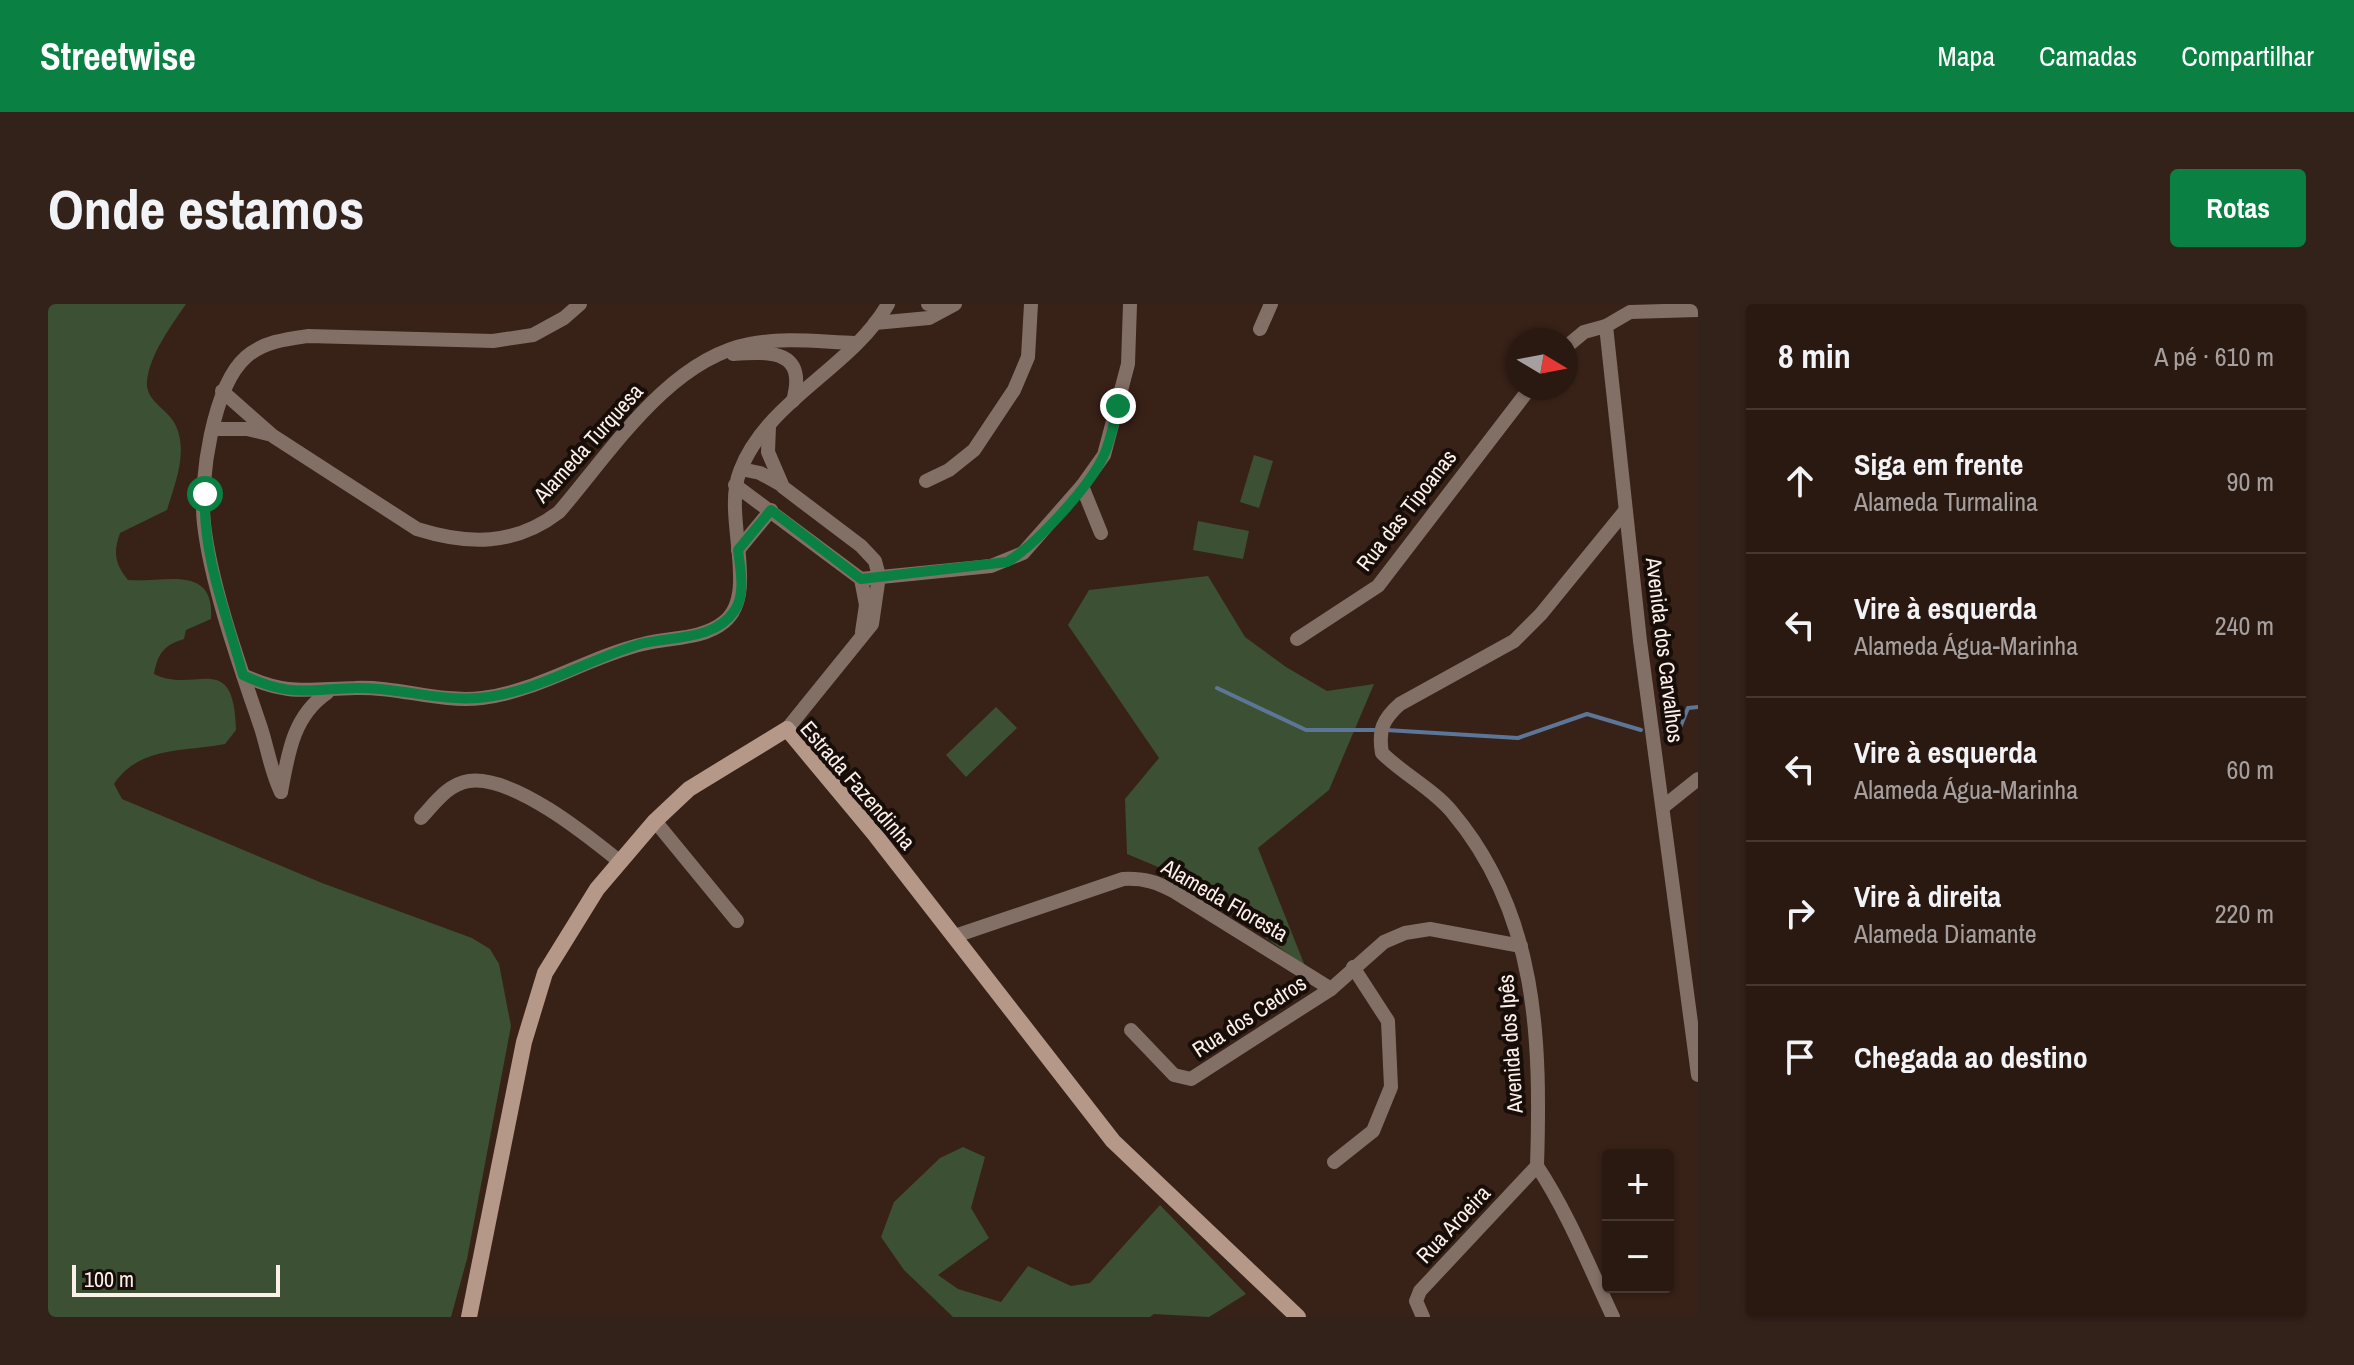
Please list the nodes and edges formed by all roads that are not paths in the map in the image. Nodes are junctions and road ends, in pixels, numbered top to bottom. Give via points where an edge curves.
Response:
1 (580, 304) edge
2 (888, 304) edge
3 (928, 304) edge
4 (943, 304) edge
5 (955, 304) edge
6 (1031, 304) edge
7 (1130, 304) edge
8 (1271, 304) edge
9 (1698, 310) edge
10 (875, 323) junction
11 (1606, 326) junction
12 (1260, 329) dead end
13 (1578, 337) edge
14 (855, 343) junction
15 (716, 356) junction
16 (222, 391) junction
17 (1521, 400) edge
18 (793, 401) junction
19 (769, 427) junction
20 (213, 429) junction
21 (273, 436) junction
22 (741, 469) junction
23 (926, 481) dead end
24 (735, 485) junction
25 (1082, 486) junction
26 (783, 487) junction
27 (799, 502) junction
28 (771, 510) junction
29 (1625, 511) junction
30 (783, 519) junction
31 (1101, 533) dead end
32 (861, 546) junction
33 (738, 550) junction
34 (844, 564) junction
35 (879, 576) junction
36 (861, 579) junction
37 (1297, 639) dead end
38 (860, 641) junction
39 (243, 675) junction
40 (330, 691) junction
41 (787, 729) junction
42 (1698, 779) edge
43 (1663, 807) junction
44 (421, 818) dead end
45 (655, 821) junction
46 (619, 861) junction
47 (737, 921) dead end
48 (955, 936) junction
49 (1521, 946) junction
50 (1353, 967) junction
51 (1331, 989) junction
52 (1131, 1030) dead end
53 (1698, 1075) edge
54 (1334, 1162) dead end
55 (1537, 1166) junction
56 (469, 1317) edge
57 (1298, 1317) edge
58 (1423, 1317) edge
59 (1613, 1317) edge

1 - 16 street via 533,335 493,341 308,336 282,340 245,358
2 - 10 street
3 - 4 street
5 - 10 street via 920,321
6 - 23 street via 1028,357 1014,390 974,450
7 - 25 street via 1128,364 1118,406 1104,455
8 - 12 street
9 - 11 street via 1630,312
10 - 14 street
11 - 13 street
11 - 29 street, Avenida dos Carvalhos
14 - 15 street, Alameda Turquesa via 767,341
14 - 18 street
15 - 18 street, Alameda Turquesa via 787,358 797,375
15 - 21 street, Alameda Turquesa via 674,380 559,512 540,527 493,541 417,529
16 - 20 street
16 - 21 street, Alameda Turquesa
17 - 37 street, Rua das Tipoanas via 1378,586
18 - 19 street
19 - 22 street
19 - 26 street via 768,452
20 - 21 street, Alameda Turquesa
20 - 39 street via 204,521
22 - 24 street
22 - 26 street via 771,477
24 - 28 street
24 - 33 street via 732,514
25 - 31 street
25 - 35 street via 1023,553 1007,562
26 - 27 street
27 - 30 street
27 - 32 street
28 - 30 street
28 - 33 street
29 - 43 street, Avenida dos Carvalhos
29 - 49 street, Avenida dos Ipês via 1514,641 1400,704 1379,734 1382,753 1450,809 1470,835 1494,876
30 - 34 street
32 - 34 street
32 - 35 street via 875,561
33 - 40 street via 736,609 709,631 644,643 480,698 443,699 358,687
34 - 36 street
35 - 36 street
35 - 38 street via 875,614
36 - 38 street via 866,605
38 - 41 street
39 - 40 street via 288,691
39 - 40 street via 281,792 303,712
41 - 45 street, Estrada Fazendinha via 689,789
41 - 48 street, Estrada Fazendinha
42 - 43 street
43 - 53 street, Avenida dos Carvalhos
44 - 46 street via 449,789 469,781 493,782 589,836
45 - 46 street, Estrada Fazendinha
45 - 47 street
46 - 56 street, Estrada Fazendinha via 571,928 542,985 524,1042
48 - 51 street, Alameda Floresta via 1139,878 1156,881
48 - 57 street, Estrada Fazendinha via 1113,1141
49 - 50 street, Rua dos Cedros via 1430,929 1384,942
49 - 55 street, Avenida dos Ipês via 1531,978 1535,1029
50 - 51 street, Rua dos Cedros
50 - 54 street via 1388,1021 1391,1087 1373,1131
51 - 52 street, Rua dos Cedros via 1191,1079 1174,1075
55 - 58 street, Rua Aroeira via 1420,1291 1416,1301
55 - 59 street via 1561,1202

